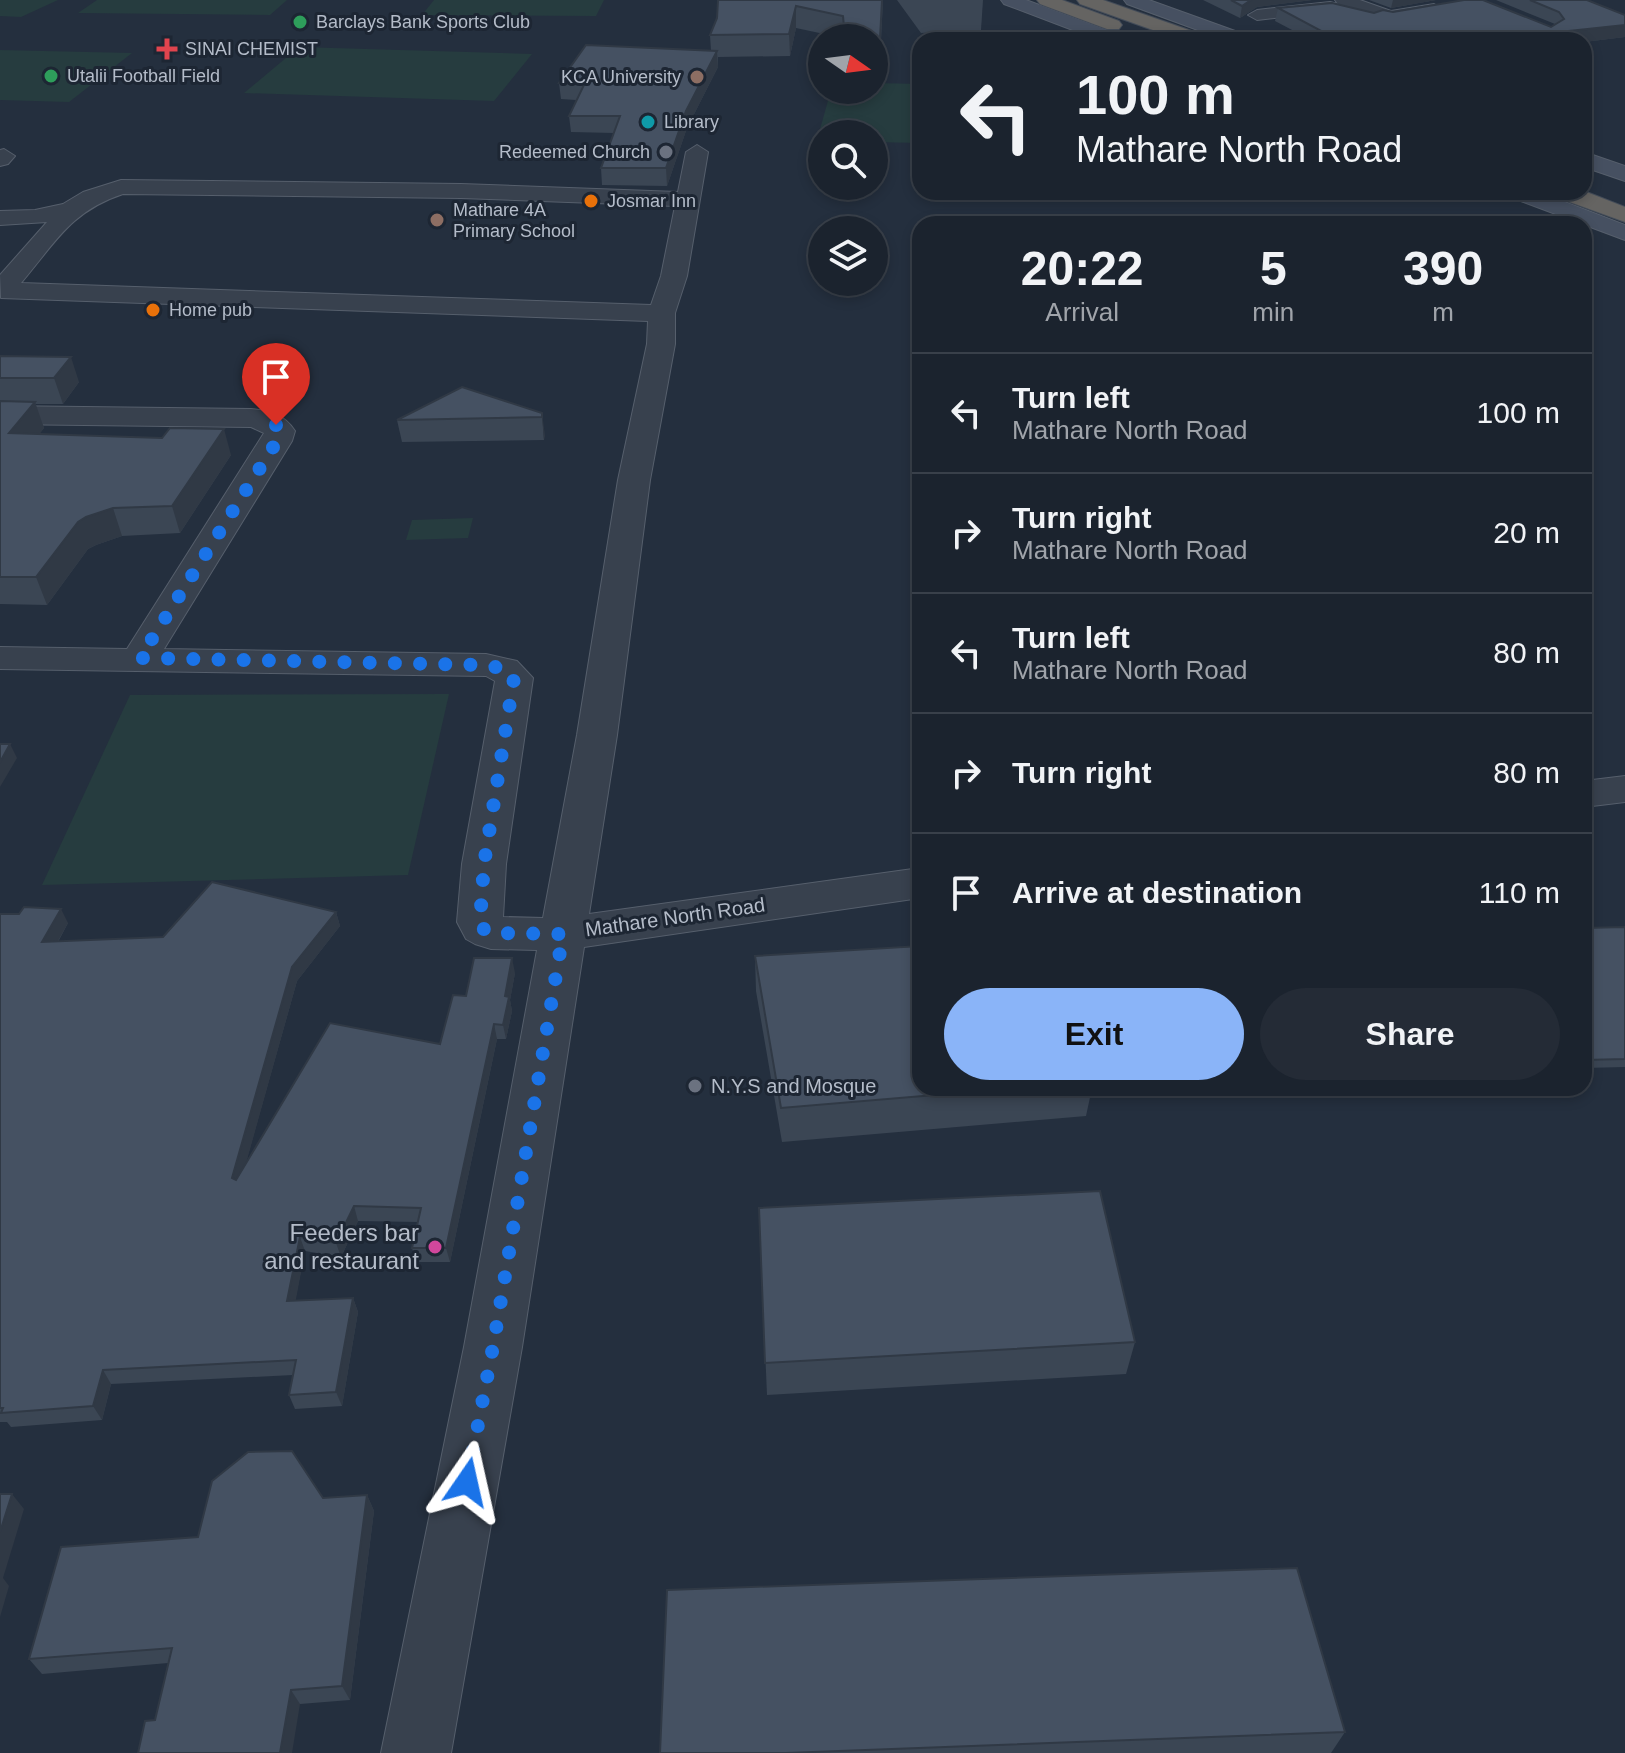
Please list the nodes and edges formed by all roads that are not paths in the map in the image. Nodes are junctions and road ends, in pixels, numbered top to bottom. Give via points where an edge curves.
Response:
1 (1010, 0) edge
2 (1046, 0) edge
3 (1086, 0) edge
4 (1133, 0) edge
5 (1344, 0) edge
6 (1449, 6) edge
7 (1257, 15) dead end
8 (1390, 17) junction
9 (1095, 32) edge
10 (1131, 32) edge
11 (1176, 32) edge
12 (1220, 32) edge
13 (697, 152) dead end
14 (1592, 162) edge
15 (1625, 174) edge
16 (1592, 178) edge
17 (1625, 190) edge
18 (687, 199) junction
19 (1539, 200) edge
20 (1585, 200) edge
21 (70, 210) junction
22 (1625, 215) edge
23 (1581, 216) edge
24 (0, 218) edge
25 (1592, 220) edge
26 (1625, 233) edge
27 (662, 313) junction
28 (0, 415) edge
29 (0, 658) edge
30 (140, 658) junction
31 (1625, 789) edge
32 (1592, 793) edge
33 (912, 884) edge
34 (563, 934) junction
35 (416, 1753) edge

1 - 9 main road
2 - 10 highway
3 - 11 highway
4 - 12 main road
5 - 8 street
6 - 8 street
7 - 8 street via 1330,7 1368,18
13 - 18 street
14 - 15 main road
16 - 17 highway
18 - 21 street via 156,185 121,187
18 - 27 street
19 - 23 main road
20 - 22 highway
21 - 24 street
21 - 27 street via 1,290
25 - 26 main road
27 - 34 street via 659,358 634,480
28 - 30 street via 251,418 267,420 280,431
29 - 30 street, Mathare North Road
30 - 34 street, Mathare North Road via 504,669 514,678 484,864 480,922 491,933
31 - 32 street
33 - 34 street, Mathare North Road
34 - 35 street via 493,1347

